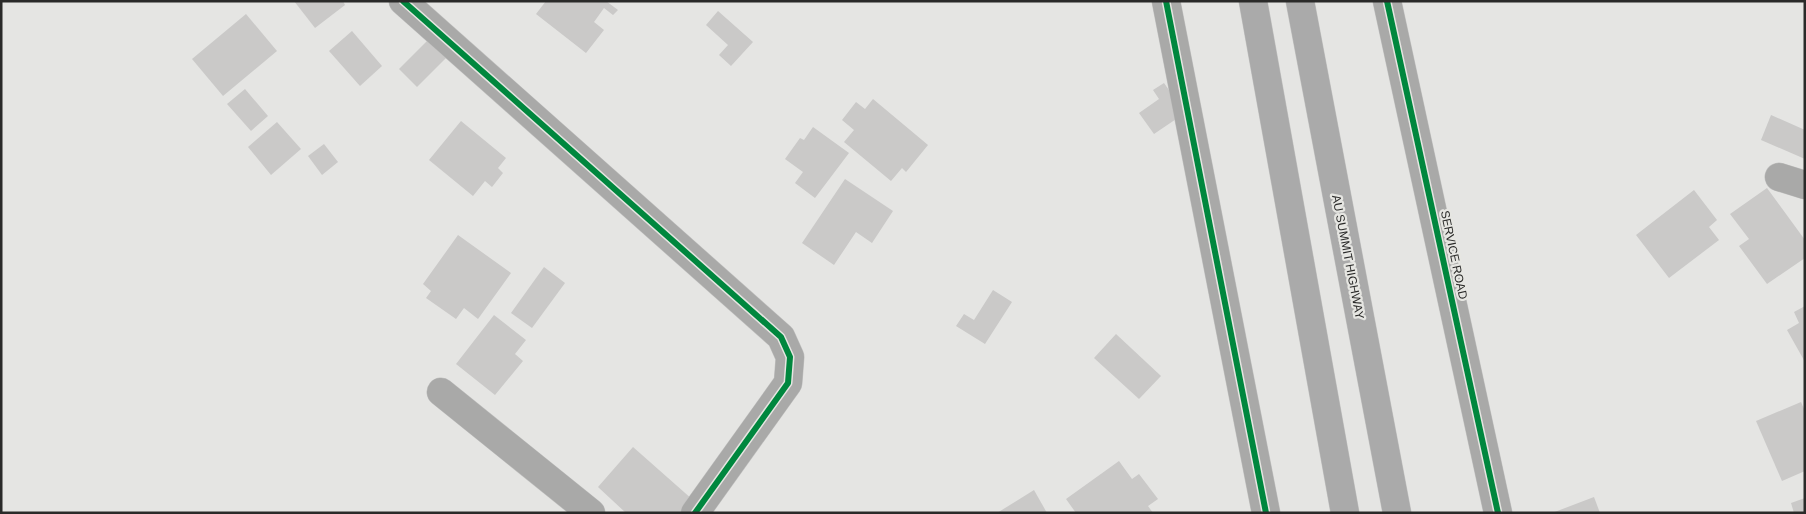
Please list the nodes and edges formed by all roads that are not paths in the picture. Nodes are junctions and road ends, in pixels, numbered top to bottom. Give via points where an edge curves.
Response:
1 (403, 1) edge
2 (1166, 1) edge
3 (1253, 1) edge
4 (1300, 1) edge
5 (1387, 1) edge
6 (1779, 177) dead end
7 (1805, 185) edge
8 (441, 392) dead end
9 (591, 513) edge
10 (695, 513) edge
11 (1266, 513) edge
12 (1346, 513) edge
13 (1397, 513) edge
14 (1498, 513) edge

1 - 10 street via 781,337 790,357 788,382
2 - 11 street
3 - 12 main road
4 - 13 main road, AU SUMMIT HIGHWAY
5 - 14 street, SERVICE ROAD
6 - 7 street
8 - 9 street

